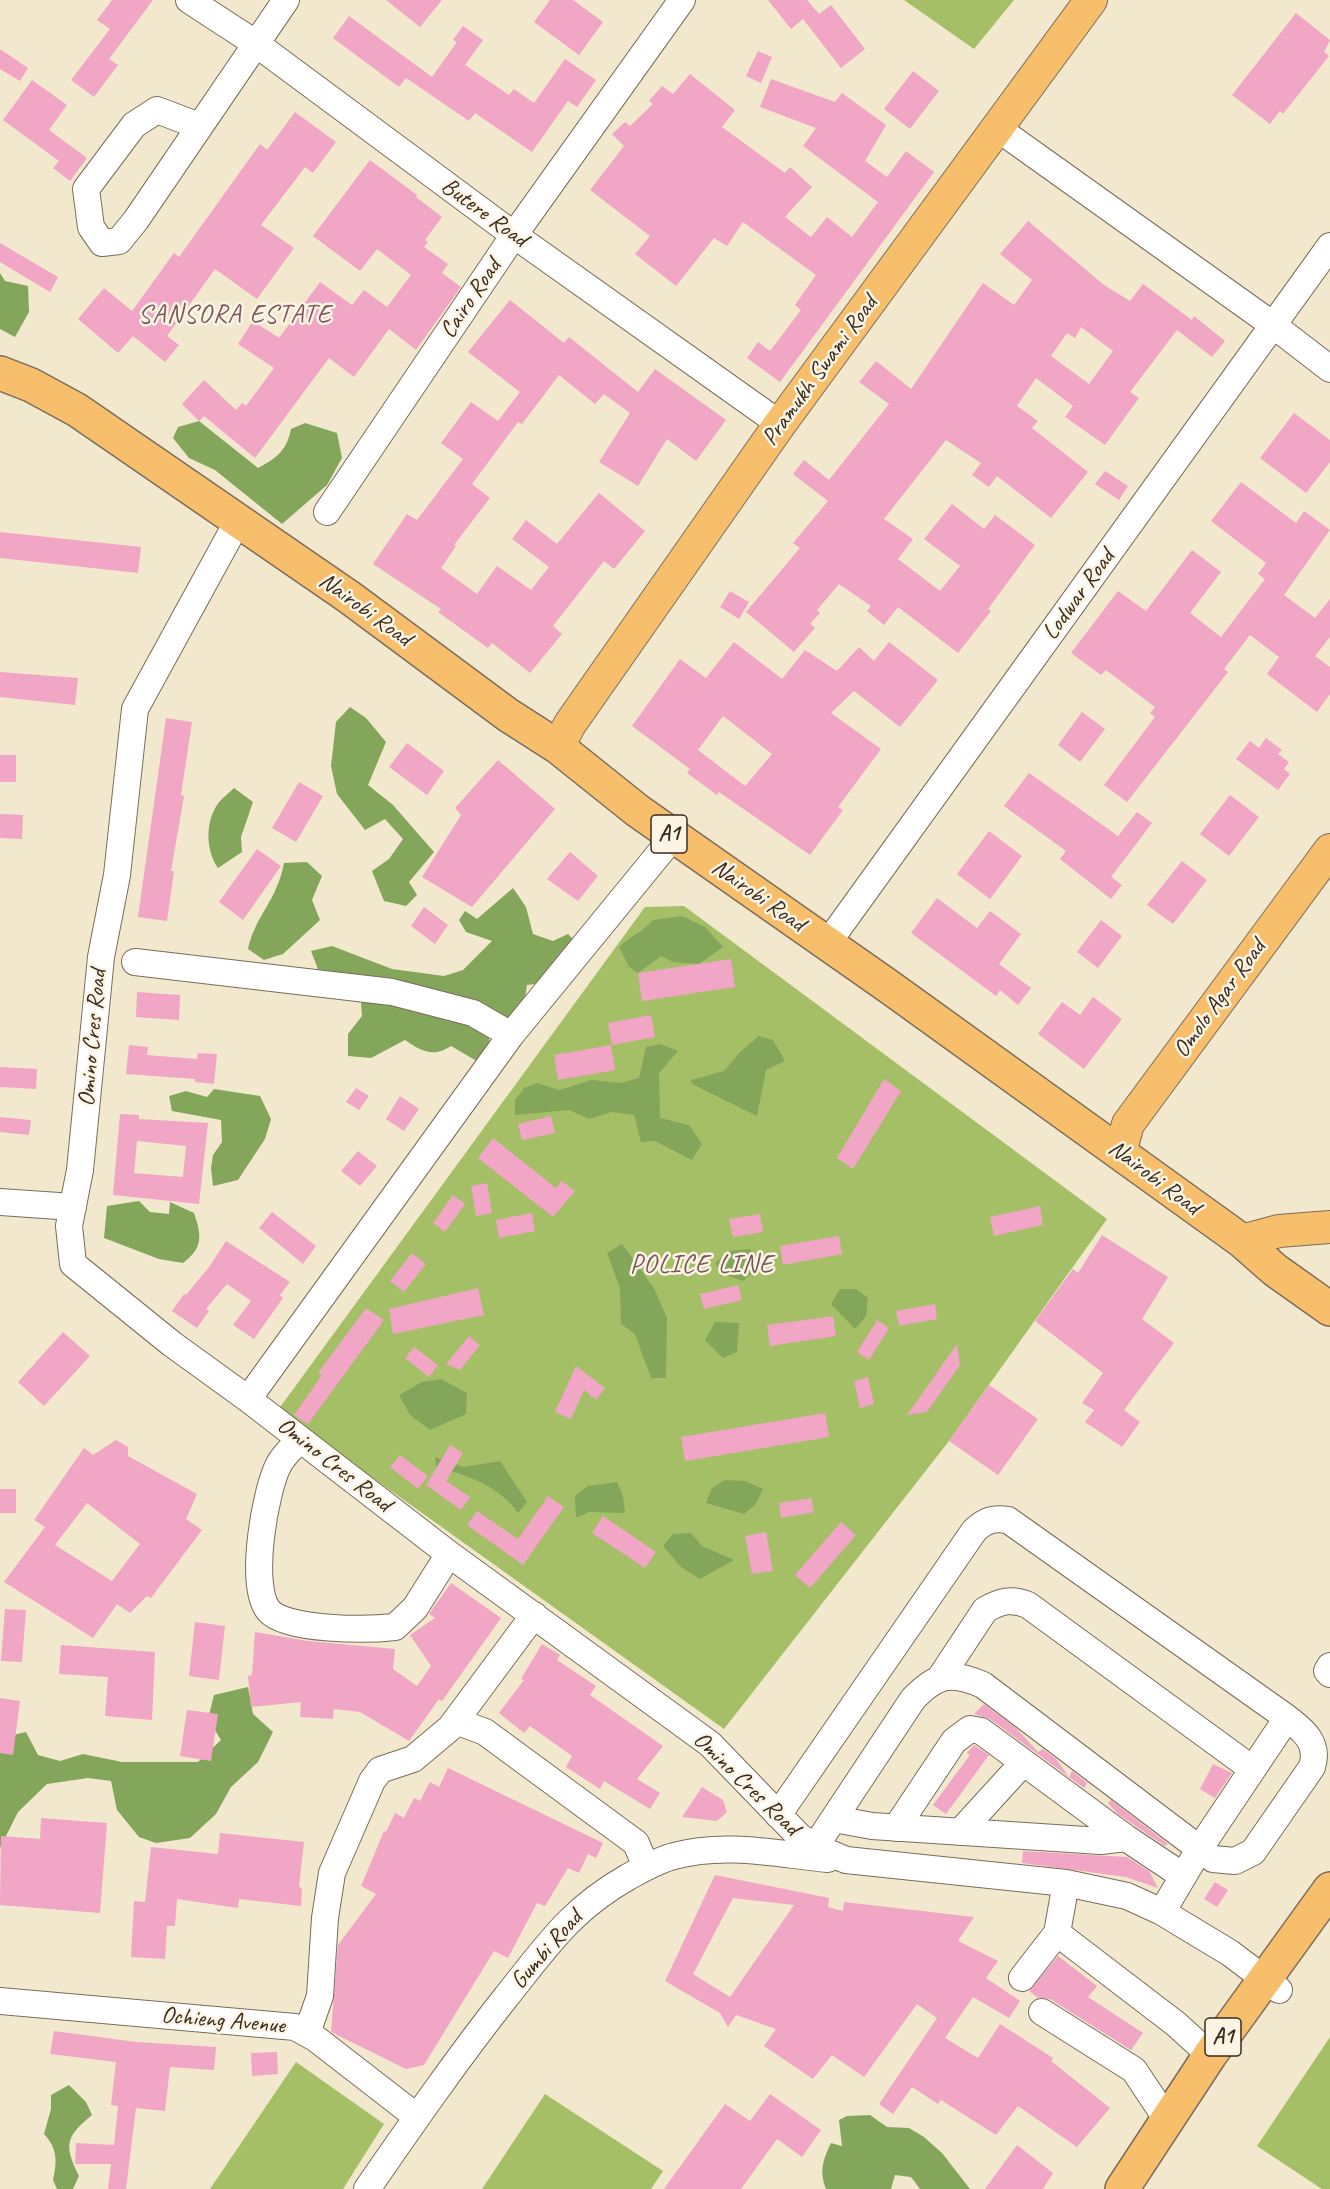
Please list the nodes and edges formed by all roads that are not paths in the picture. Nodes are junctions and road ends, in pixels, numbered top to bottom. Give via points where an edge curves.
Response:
1 (189, 0) edge
2 (286, 0) edge
3 (682, 0) edge
4 (1091, 0) edge
5 (255, 44) junction
6 (199, 126) junction
7 (997, 128) junction
8 (514, 235) junction
9 (1330, 246) edge
10 (1273, 325) junction
11 (1330, 369) edge
12 (0, 375) edge
13 (780, 424) junction
14 (327, 512) dead end
15 (233, 530) junction
16 (558, 747) junction
17 (668, 843) junction
18 (1330, 850) edge
19 (827, 944) junction
20 (135, 962) dead end
21 (511, 1035) junction
22 (1120, 1152) junction
23 (0, 1202) edge
24 (73, 1207) junction
25 (1330, 1227) edge
26 (1242, 1241) junction
27 (1330, 1310) edge
28 (248, 1399) junction
29 (300, 1439) junction
30 (449, 1554) junction
31 (534, 1615) junction
32 (1330, 1666) edge
33 (1330, 1674) edge
34 (940, 1678) junction
35 (1287, 1718) junction
36 (456, 1721) junction
37 (1023, 1763) junction
38 (1251, 1768) junction
39 (778, 1815) junction
40 (834, 1819) junction
41 (896, 1828) junction
42 (960, 1832) junction
43 (1126, 1838) junction
44 (815, 1847) junction
45 (1200, 1848) junction
46 (846, 1860) junction
47 (646, 1867) junction
48 (1184, 1876) junction
49 (1066, 1883) junction
50 (1330, 1888) edge
51 (1162, 1912) junction
52 (1330, 1922) edge
53 (1057, 1933) junction
54 (1022, 1978) dead end
55 (1271, 1985) junction
56 (0, 2001) edge
57 (1042, 2012) dead end
58 (307, 2033) junction
59 (1210, 2055) junction
60 (417, 2117) junction
61 (1168, 2121) junction
62 (367, 2189) edge
63 (1122, 2189) edge
64 (1141, 2189) edge

1 - 5 street, Butere Road
2 - 5 street
3 - 8 street, Cairo Road
4 - 7 main road, Pramukh Swami Road
5 - 6 street
5 - 8 street, Butere Road
6 - 6 street via 119,241 102,243 91,227 86,189 134,125 157,110
7 - 10 street
7 - 13 main road, Pramukh Swami Road
8 - 13 street, Butere Road
8 - 14 street, Cairo Road
9 - 10 street, Lodwar Road
10 - 11 street
10 - 19 street, Lodwar Road
12 - 15 highway, Nairobi Road / A1 via 29,388 112,439
12 - 16 highway, Nairobi Road / A1 via 31,385 77,410 350,597 508,715
13 - 16 main road, Pramukh Swami Road via 570,724
15 - 17 highway, Nairobi Road / A1
15 - 24 street, Omino Cres Road via 135,709 119,865 101,957 82,1160
16 - 19 highway, Nairobi Road / A1 via 638,811
17 - 21 street
17 - 27 highway, Nairobi Road / A1 via 1239,1242
18 - 22 main road, Omolo Agar Road via 1128,1124
19 - 22 highway, Nairobi Road / A1
20 - 21 street via 392,992 473,1013
21 - 28 street
22 - 26 highway, Nairobi Road / A1
23 - 24 street
24 - 28 street, Omino Cres Road via 69,1226 73,1264
25 - 26 main road via 1279,1231
26 - 27 highway, Nairobi Road / A1
28 - 29 street, Omino Cres Road
29 - 30 street, Omino Cres Road
29 - 30 street via 279,1463 267,1507 260,1550 260,1587 269,1611 282,1618 320,1626 354,1630 395,1627 415,1608
30 - 31 street, Omino Cres Road
31 - 36 street
31 - 39 street, Omino Cres Road via 710,1744
32 - 33 street
34 - 38 street via 985,1610 996,1603 1015,1600 1028,1605
34 - 40 street via 927,1684 913,1699
34 - 45 street via 954,1676 982,1685
35 - 38 street
35 - 39 street via 1008,1520 995,1518 974,1530
35 - 45 street via 1310,1738 1315,1756 1312,1767 1253,1852 1226,1862 1213,1859
36 - 47 street via 485,1732 636,1843
36 - 58 street via 432,1746 413,1759 380,1770 372,1781 332,1873 320,1996
37 - 41 street via 981,1731 970,1729 954,1741
37 - 42 street
37 - 43 street
38 - 45 street
39 - 44 street, Omino Cres Road
40 - 41 street
40 - 44 street
41 - 42 street
42 - 43 street via 1101,1841
43 - 48 street
44 - 46 street, Omino Cres Road
45 - 48 street
46 - 47 street, Gumbi Road via 750,1850 703,1850 672,1856
46 - 49 street, Omino Cres Road
47 - 60 street, Gumbi Road via 600,1893 562,1926 453,2063
48 - 51 street
49 - 51 street, Omino Cres Road via 1127,1896
49 - 53 street
50 - 55 highway, A1
51 - 55 street, Omino Cres Road via 1230,1953
52 - 55 highway, A1
53 - 54 street
53 - 59 street via 1176,2024
55 - 59 highway, A1
55 - 64 highway, A1
56 - 58 street, Ochieng Avenue via 295,2027
57 - 61 street via 1134,2070
58 - 60 street, Ochieng Avenue
59 - 61 highway, A1
60 - 62 street, Gumbi Road
61 - 63 highway, A1

